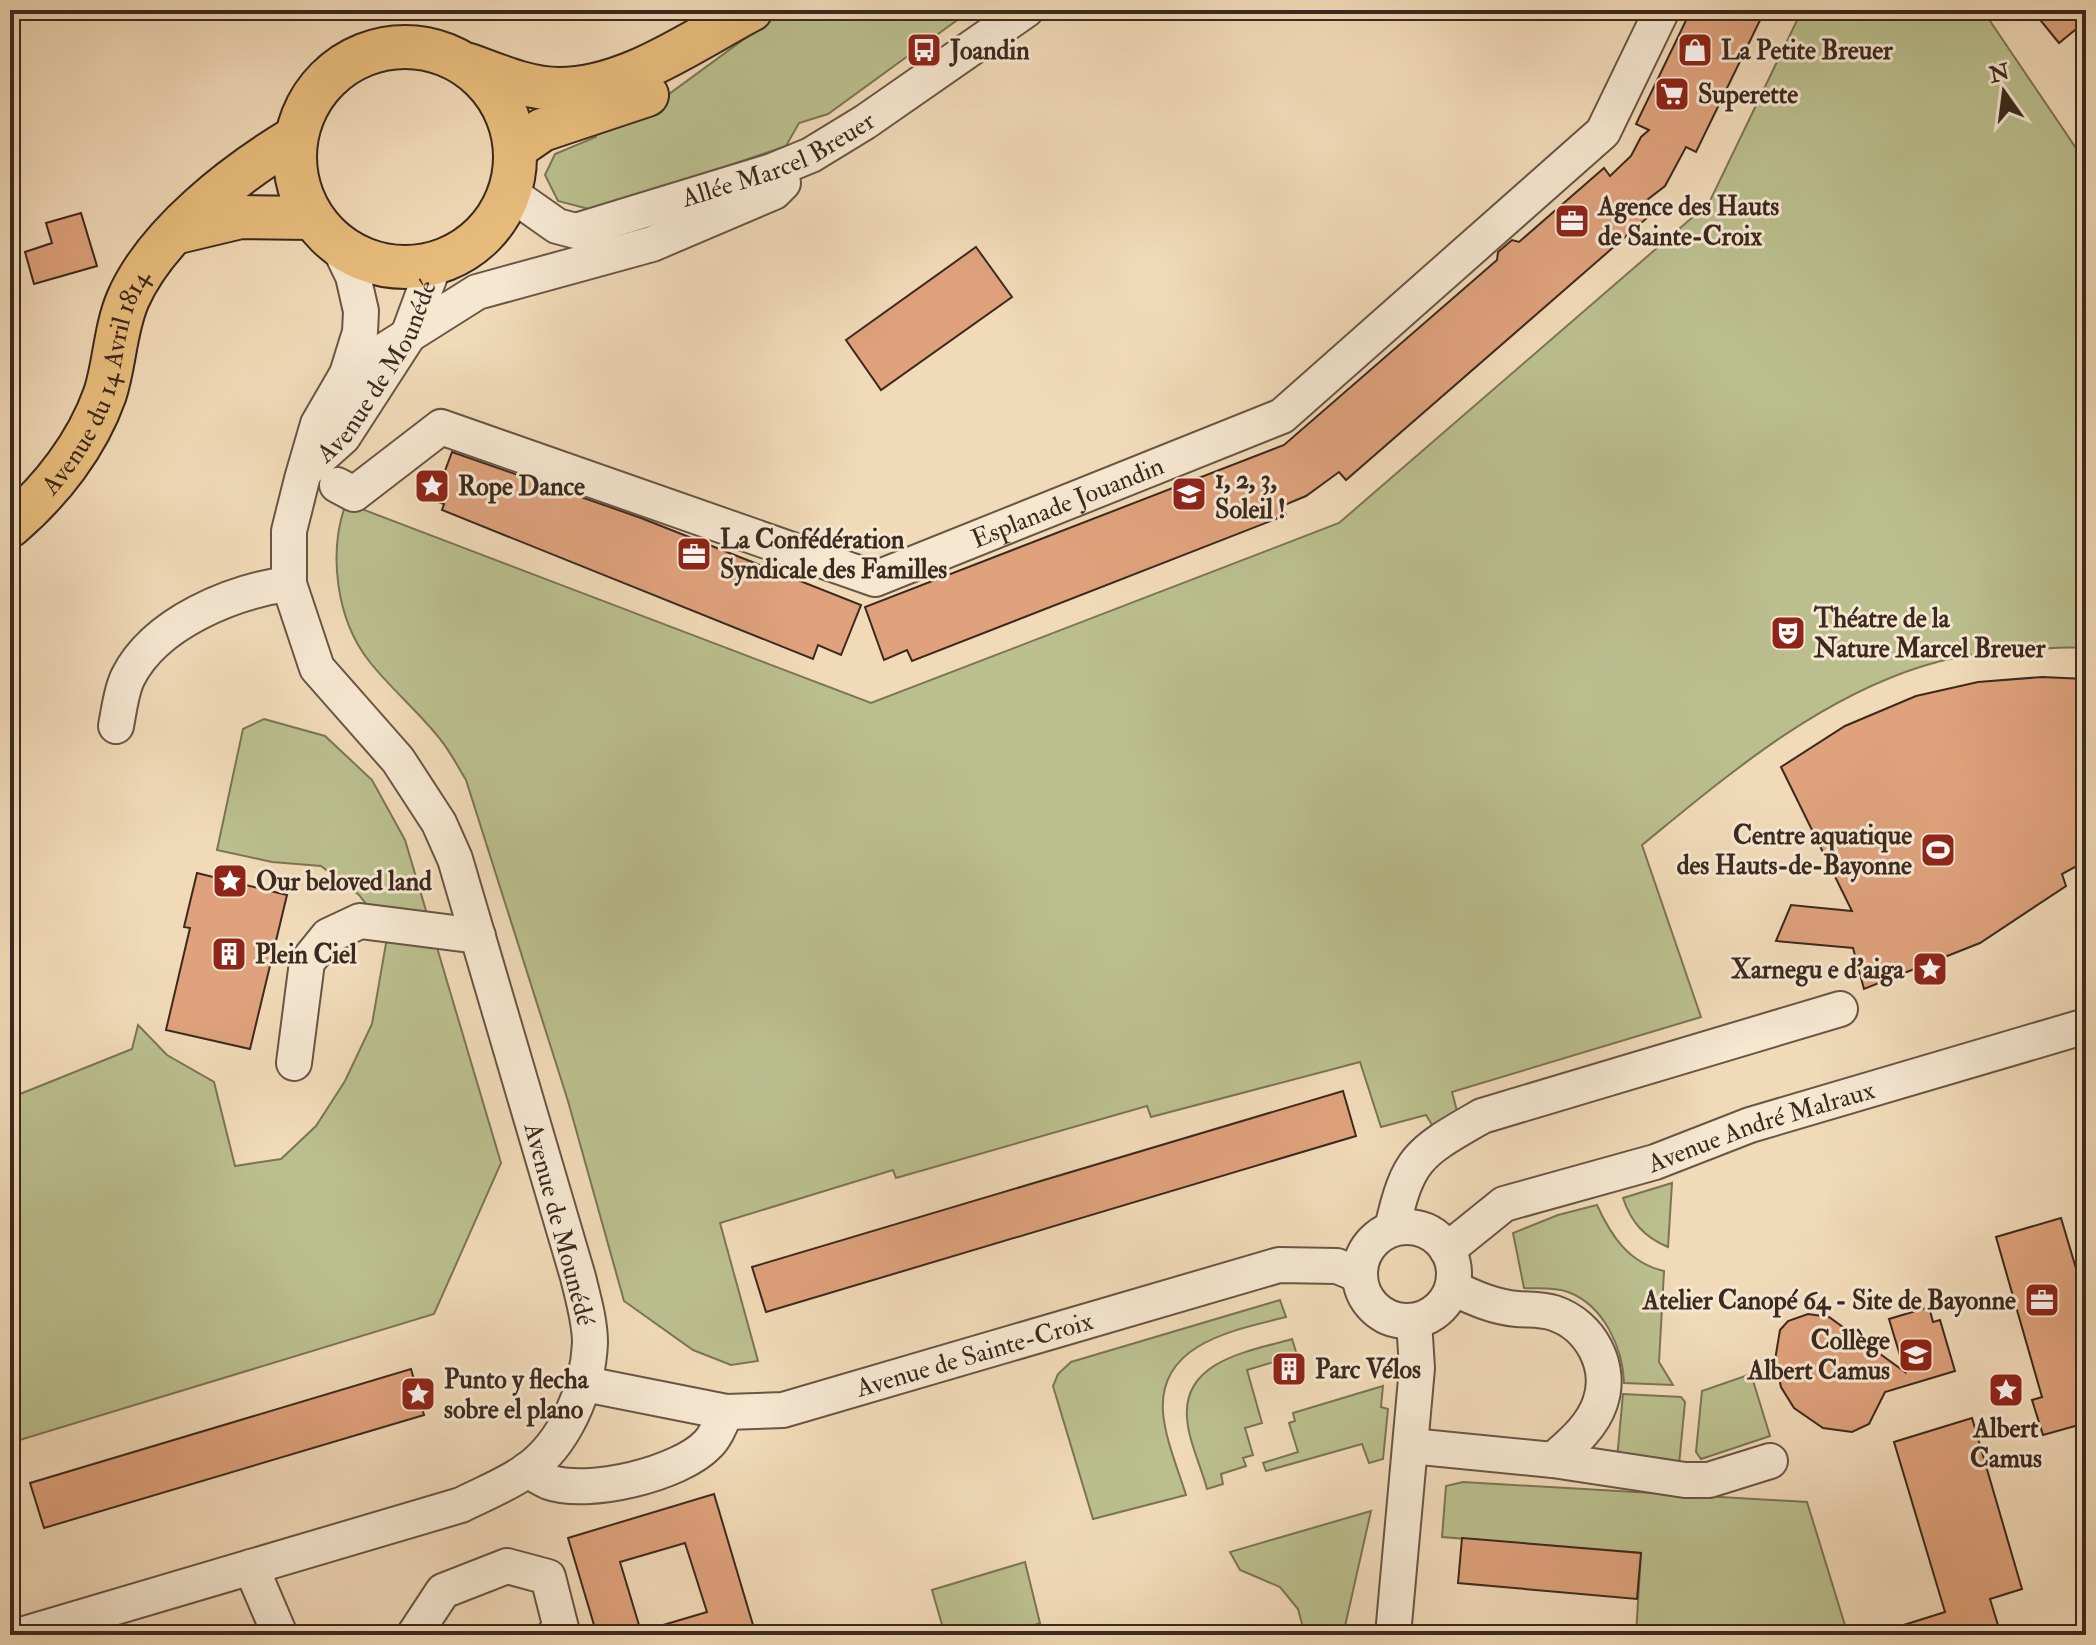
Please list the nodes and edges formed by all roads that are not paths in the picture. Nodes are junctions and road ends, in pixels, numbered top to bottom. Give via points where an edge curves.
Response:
1 (753, 10) edge
2 (1026, 10) edge
3 (1662, 10) edge
4 (464, 63) junction
5 (296, 137) junction
6 (516, 148) junction
7 (811, 155) junction
8 (510, 193) junction
9 (325, 232) junction
10 (177, 233) junction
11 (434, 265) junction
12 (407, 338) junction
13 (347, 374) junction
14 (307, 469) junction
15 (337, 485) dead end
16 (10, 526) edge
17 (289, 584) junction
18 (116, 726) dead end
19 (478, 936) junction
20 (1840, 1009) dead end
21 (2086, 1026) edge
22 (294, 1063) dead end
23 (1392, 1229) junction
24 (1447, 1250) junction
25 (1359, 1275) junction
26 (1453, 1288) junction
27 (1414, 1321) junction
28 (585, 1384) junction
29 (726, 1412) junction
30 (1411, 1446) junction
31 (1553, 1460) junction
32 (1770, 1461) dead end
33 (527, 1470) junction
34 (251, 1567) junction
35 (21, 1635) edge
36 (280, 1635) edge
37 (414, 1635) edge
38 (554, 1635) edge
39 (1393, 1635) edge

1 - 4 main road via 601,84 557,89
1 - 6 main road via 660,90 542,130
2 - 7 street, Allée Marcel Breuer
3 - 15 street, Esplanade Jouandin via 1603,132 1282,416 875,579 441,427 354,494
4 - 5 main road via 435,50 405,46 346,63 320,85
4 - 6 main road via 490,85 508,114
5 - 9 main road via 295,172
5 - 10 main road, Avenue du 14 Avril 1814 via 245,167
6 - 8 main road
7 - 8 street, Allée Marcel Breuer via 576,231 557,226
7 - 12 street via 774,192 652,244 477,292
8 - 11 main road via 476,242
9 - 10 main road via 241,217
9 - 11 main road via 364,260 393,267
9 - 13 street, Avenue de Mounédé via 353,276 361,311
10 - 16 main road, Avenue du 14 Avril 1814 via 152,259 127,302 104,395 86,435 54,484
11 - 12 street, Avenue de Mounédé
12 - 13 street
12 - 14 street, Avenue de Mounédé via 343,437
13 - 14 street, Avenue de Mounédé via 318,424
14 - 17 street, Avenue de Mounédé via 289,531
17 - 18 street via 231,595 182,622 128,677
17 - 19 street, Avenue de Mounédé via 317,668 398,760 439,823
19 - 22 street via 360,921 328,936 307,962
19 - 28 street, Avenue de Mounédé via 578,1277 588,1321
20 - 23 street via 1482,1116 1415,1161 1402,1185
21 - 24 street, Avenue André Malraux via 1504,1204
23 - 24 street via 1423,1230
23 - 25 street via 1368,1246
24 - 26 street via 1454,1268
25 - 27 street via 1362,1292 1377,1311 1398,1321
25 - 29 street, Avenue de Sainte-Croix via 1337,1266 1279,1265 783,1410
26 - 27 street via 1438,1310
26 - 31 street via 1483,1303 1555,1313 1580,1327 1592,1342 1604,1381 1600,1404 1583,1433
27 - 30 street via 1417,1368
28 - 29 street, Avenue de Sainte-Croix
28 - 33 street, Avenue de Mounédé via 552,1445
29 - 33 street via 708,1445 689,1460 657,1471 615,1483 574,1486 551,1483
30 - 31 street
30 - 39 street
31 - 32 street via 1685,1480 1709,1480
33 - 34 street, Avenue de Mounédé via 461,1505
34 - 35 street, Avenue de Mounédé
34 - 36 street
37 - 38 street via 443,1591 507,1566 548,1577 562,1632

